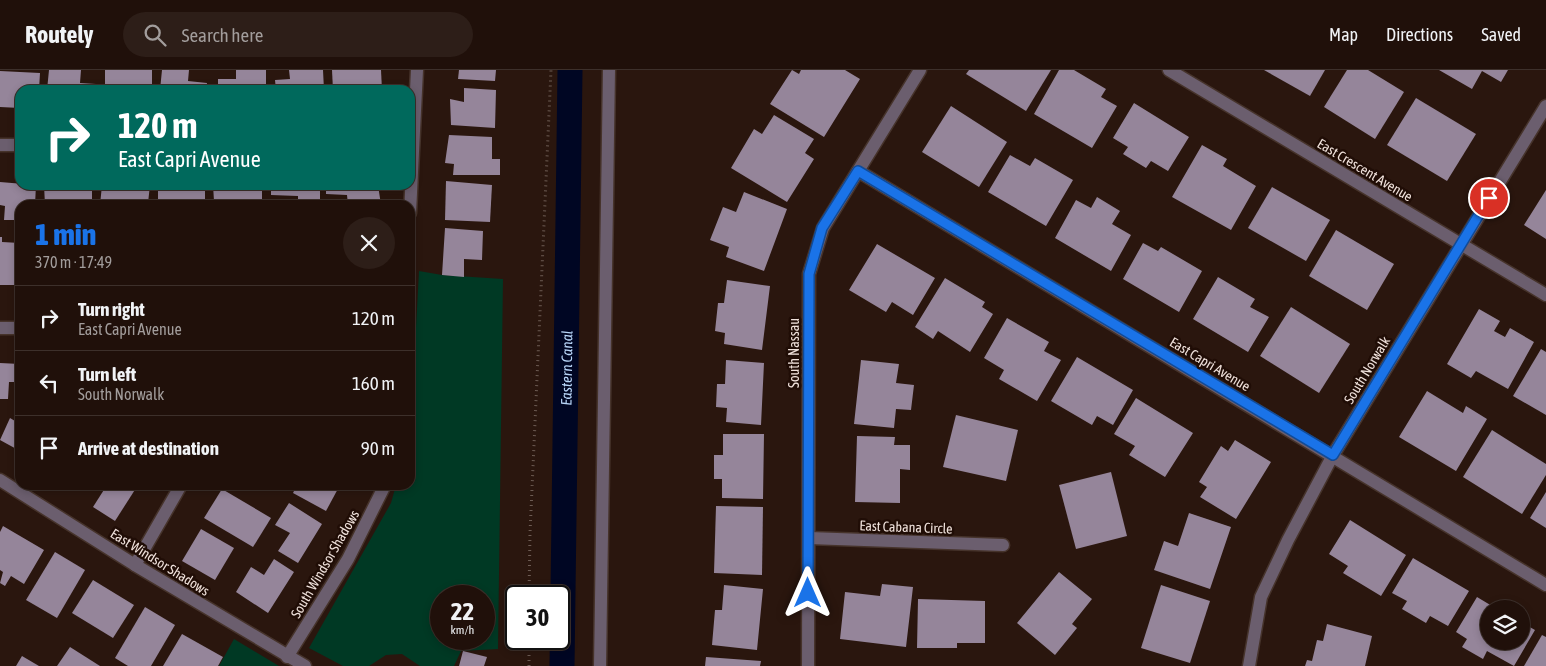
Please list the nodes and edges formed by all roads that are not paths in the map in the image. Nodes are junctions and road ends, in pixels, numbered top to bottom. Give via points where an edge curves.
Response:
1 (418, 70) edge
2 (610, 70) edge
3 (920, 70) edge
4 (1169, 70) edge
5 (415, 103) edge
6 (1546, 106) edge
7 (0, 145) edge
8 (15, 145) edge
9 (858, 171) junction
10 (1460, 244) junction
11 (1546, 295) edge
12 (0, 328) edge
13 (15, 328) edge
14 (1333, 455) junction
15 (0, 480) edge
16 (15, 489) edge
17 (16, 490) edge
18 (178, 490) edge
19 (382, 490) edge
20 (808, 538) junction
21 (1003, 545) dead end
22 (135, 565) junction
23 (1546, 585) edge
24 (287, 656) junction
25 (305, 666) edge
26 (600, 666) edge
27 (808, 666) edge
28 (1248, 666) edge

1 - 5 street
2 - 26 street
3 - 9 street, South Nassau
4 - 10 street, East Crescent Avenue
6 - 10 street, South Norwalk
7 - 8 street
9 - 14 street, East Capri Avenue
9 - 20 street, South Nassau via 822,228 809,274
10 - 11 street, East Crescent Avenue
10 - 14 street, South Norwalk
12 - 13 street
14 - 23 street, East Capri Avenue
14 - 28 street, South Norwalk via 1261,597
15 - 16 street, East Windsor Shadows
17 - 22 street, East Windsor Shadows
18 - 22 street
19 - 24 street, South Windsor Shadows via 348,559
20 - 21 street, East Cabana Circle
20 - 27 street, South Nassau
22 - 24 street, East Windsor Shadows
24 - 25 street, East Windsor Shadows

